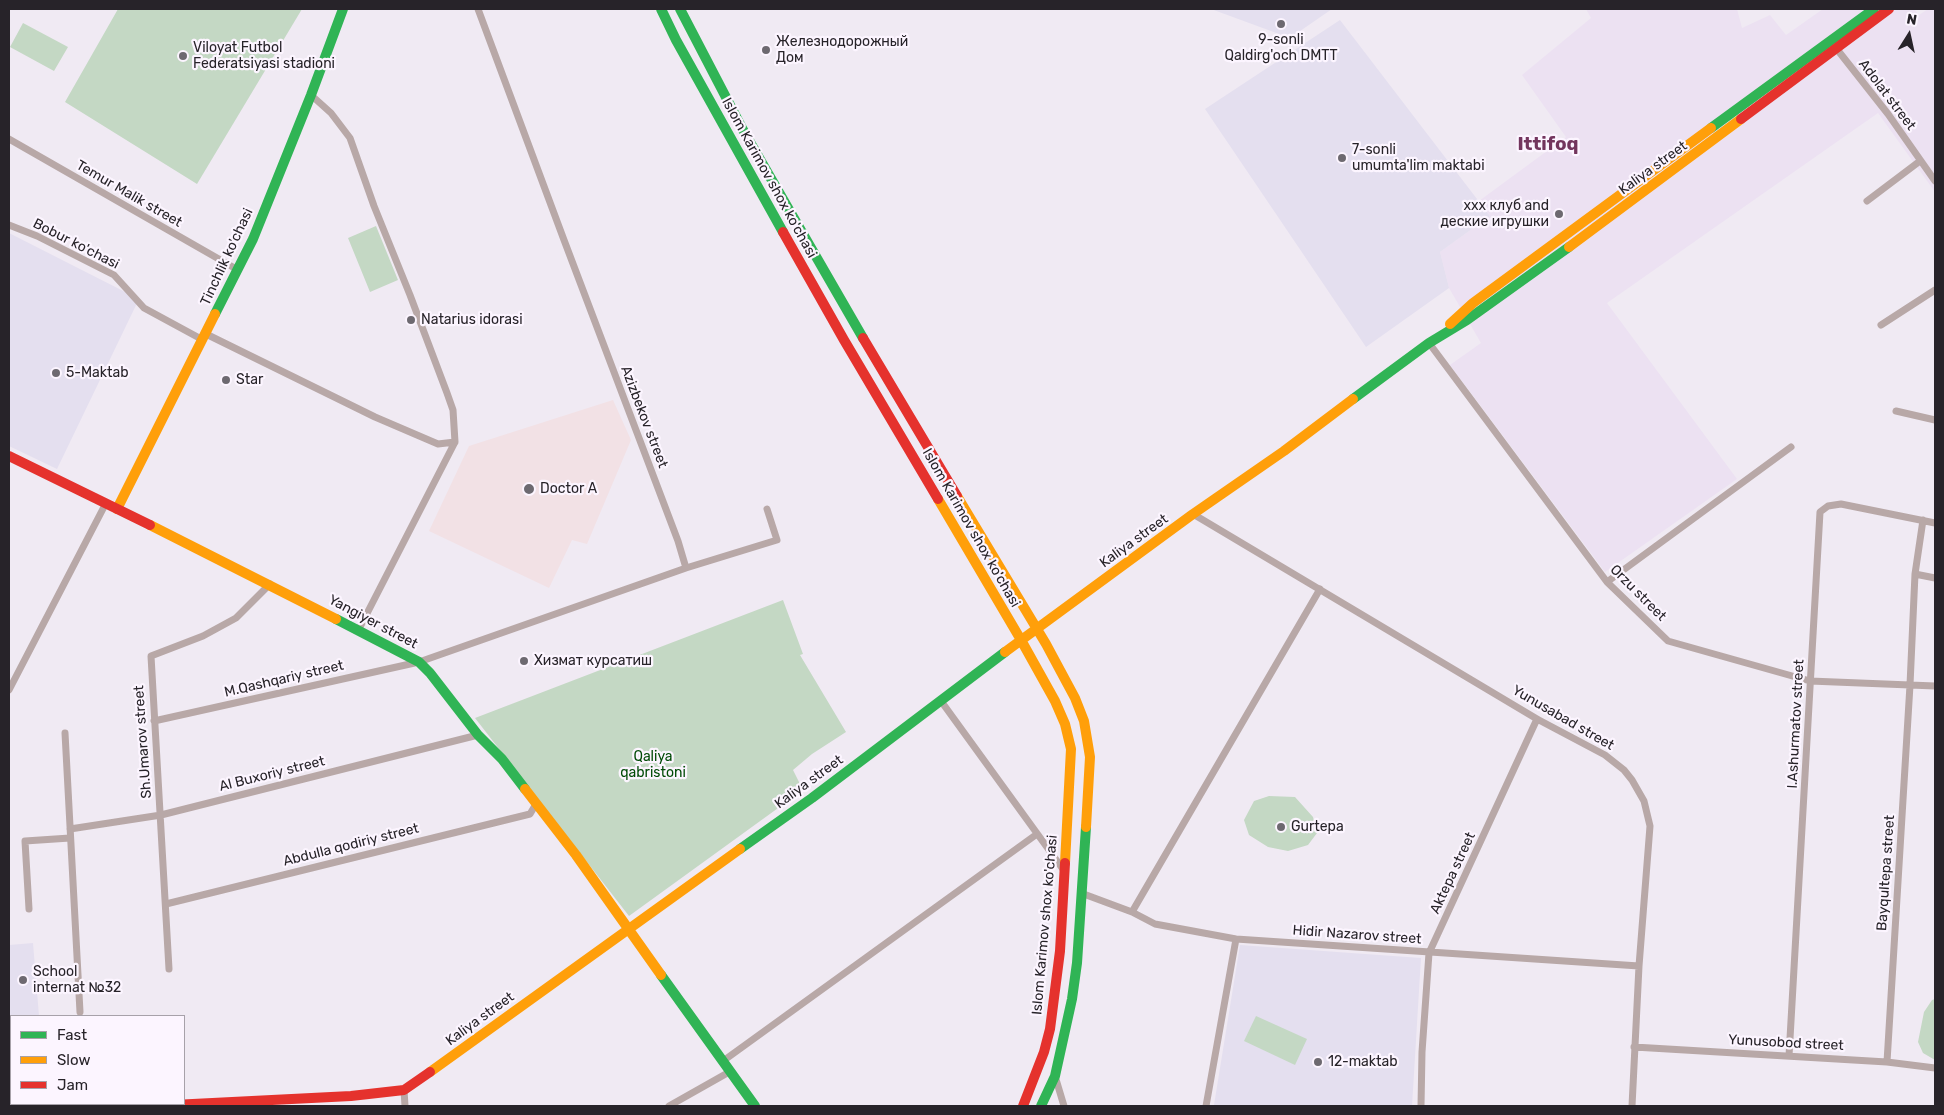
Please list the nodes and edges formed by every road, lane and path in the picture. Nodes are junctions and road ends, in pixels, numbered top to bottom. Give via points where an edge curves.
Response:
1 (343, 9) edge
2 (478, 9) edge
3 (660, 9) edge
4 (680, 9) edge
5 (1874, 9) edge
6 (1889, 9) edge
7 (1836, 48) junction
8 (311, 95) junction
9 (9, 139) edge
10 (1920, 161) junction
11 (769, 174) junction
12 (754, 180) junction
13 (1935, 181) edge
14 (1867, 201) dead end
15 (9, 225) edge
16 (238, 270) junction
17 (1935, 290) edge
18 (1881, 325) dead end
19 (204, 337) junction
20 (1429, 343) junction
21 (1896, 411) dead end
22 (1935, 420) edge
23 (455, 442) junction
24 (1791, 447) dead end
25 (9, 456) edge
26 (106, 503) junction
27 (117, 509) junction
28 (767, 509) dead end
29 (1193, 514) junction
30 (1923, 520) junction
31 (1935, 522) edge
32 (686, 568) junction
33 (1915, 574) junction
34 (1935, 578) edge
35 (1607, 582) junction
36 (270, 584) junction
37 (1320, 589) junction
38 (358, 629) junction
39 (1036, 629) junction
40 (1020, 640) junction
41 (419, 662) junction
42 (1810, 681) junction
43 (1910, 685) junction
44 (1935, 686) edge
45 (9, 690) edge
46 (941, 701) junction
47 (1537, 718) junction
48 (154, 720) junction
49 (64, 733) dead end
50 (478, 735) junction
51 (536, 804) junction
52 (161, 815) junction
53 (70, 829) junction
54 (1037, 834) junction
55 (70, 838) junction
56 (1065, 872) junction
57 (1081, 893) junction
58 (166, 904) junction
59 (30, 909) dead end
60 (1132, 912) junction
61 (629, 928) junction
62 (1236, 939) junction
63 (1430, 953) junction
64 (1639, 966) junction
65 (169, 969) dead end
66 (80, 1012) dead end
67 (1634, 1047) junction
68 (1790, 1056) junction
69 (723, 1061) junction
70 (1887, 1062) junction
71 (1935, 1068) edge
72 (731, 1071) junction
73 (1055, 1076) junction
74 (404, 1090) junction
75 (185, 1104) edge
76 (174, 1105) edge
77 (154, 1106) edge
78 (405, 1106) edge
79 (669, 1106) edge
80 (755, 1106) edge
81 (1023, 1106) edge
82 (1041, 1106) edge
83 (1064, 1106) edge
84 (1206, 1106) edge
85 (1421, 1106) edge
86 (1632, 1106) edge

1 - 8 main road, Tinchlik ko'chasi
2 - 32 street, Azizbekov street
3 - 12 main road, Islom Karimov shox ko'chasi
4 - 11 main road, Islom Karimov shox ko'chasi
5 - 20 main road, Kaliya street via 1473,303
6 - 7 main road, Kaliya street
7 - 10 street, Adolat street
7 - 20 main road, Kaliya street via 1541,268
8 - 16 main road, Tinchlik ko'chasi
8 - 23 street via 350,138 453,410
9 - 16 street, Temur Malik street
10 - 13 street, Adolat street
10 - 14 street
11 - 12 main road via 761,183
11 - 39 main road, Islom Karimov shox ko'chasi
12 - 40 main road, Islom Karimov shox ko'chasi
15 - 19 street, Bobur ko'chasi via 114,275 144,308
16 - 19 main road, Tinchlik ko'chasi
17 - 18 street
19 - 23 street via 438,444
19 - 27 main road, Tinchlik ko'chasi
20 - 29 main road, Kaliya street
20 - 35 street, Orzu street
21 - 22 street
23 - 38 street
24 - 35 street
25 - 26 main road, Yangiyer street
26 - 27 main road, Yangiyer street
26 - 45 street
27 - 36 main road, Yangiyer street
28 - 32 street via 777,540
29 - 37 street, Yunusabad street
29 - 39 main road, Kaliya street
30 - 31 street, I.Ashurmatov street
30 - 33 street, Bayqultepa street
30 - 42 street, I.Ashurmatov street via 1841,504 1828,506 1820,512
32 - 41 street
33 - 34 street
33 - 43 street, Bayqultepa street
35 - 42 street, Orzu street via 1668,641
36 - 38 main road, Yangiyer street
36 - 48 street, Sh.Umarov street via 236,618 203,636 151,656
37 - 47 street, Yunusabad street
37 - 60 street
38 - 41 main road, Yangiyer street
39 - 40 main road, Kaliya street
39 - 57 main road, Islom Karimov shox ko'chasi via 1075,698 1088,738 1090,757
40 - 46 main road, Kaliya street
40 - 56 main road, Islom Karimov shox ko'chasi via 1055,701 1069,736
41 - 48 street, M.Qashqariy street
41 - 50 main road, Yangiyer street
42 - 43 street, Orzu street
42 - 68 street, I.Ashurmatov street
43 - 44 street, Orzu street
43 - 70 street, Bayqultepa street
46 - 54 street
46 - 61 main road, Kaliya street via 812,798
47 - 63 street, Aktepa street
47 - 64 street, Yunusabad street via 1615,762 1632,780 1644,801 1649,814 1650,839
48 - 52 street, Sh.Umarov street
49 - 53 street
50 - 51 main road, Yangiyer street via 502,759
50 - 52 street, Al Buxoriy street
51 - 58 street, Abdulla qodiriy street via 530,814
51 - 61 main road, Yangiyer street
52 - 53 street, Al Buxoriy street
52 - 58 street, Sh.Umarov street
53 - 55 street
54 - 56 street
54 - 69 street
55 - 59 street via 25,841
55 - 66 street
56 - 81 main road, Islom Karimov shox ko'chasi via 1060,952 1050,1029
57 - 60 street, Hidir Nazarov street
57 - 73 main road, Islom Karimov shox ko'chasi via 1072,999
58 - 65 street, Sh.Umarov street
60 - 62 street, Hidir Nazarov street via 1155,924
61 - 69 main road, Yangiyer street
61 - 74 main road, Kaliya street
62 - 63 street, Hidir Nazarov street
62 - 84 street
63 - 64 street, Hidir Nazarov street
63 - 85 street, Aktepa street
64 - 67 street, Yunusabad street
67 - 68 street, Yunusobod street
67 - 86 street, Yunusabad street
68 - 70 street, Yunusobod street
69 - 72 main road, Yangiyer street
70 - 71 street, Yunusobod street
72 - 79 street
72 - 80 main road, Yangiyer street
73 - 82 main road, Islom Karimov shox ko'chasi
73 - 83 street
74 - 75 main road, Kaliya street via 351,1096
74 - 78 street
76 - 77 main road, Kaliya street

